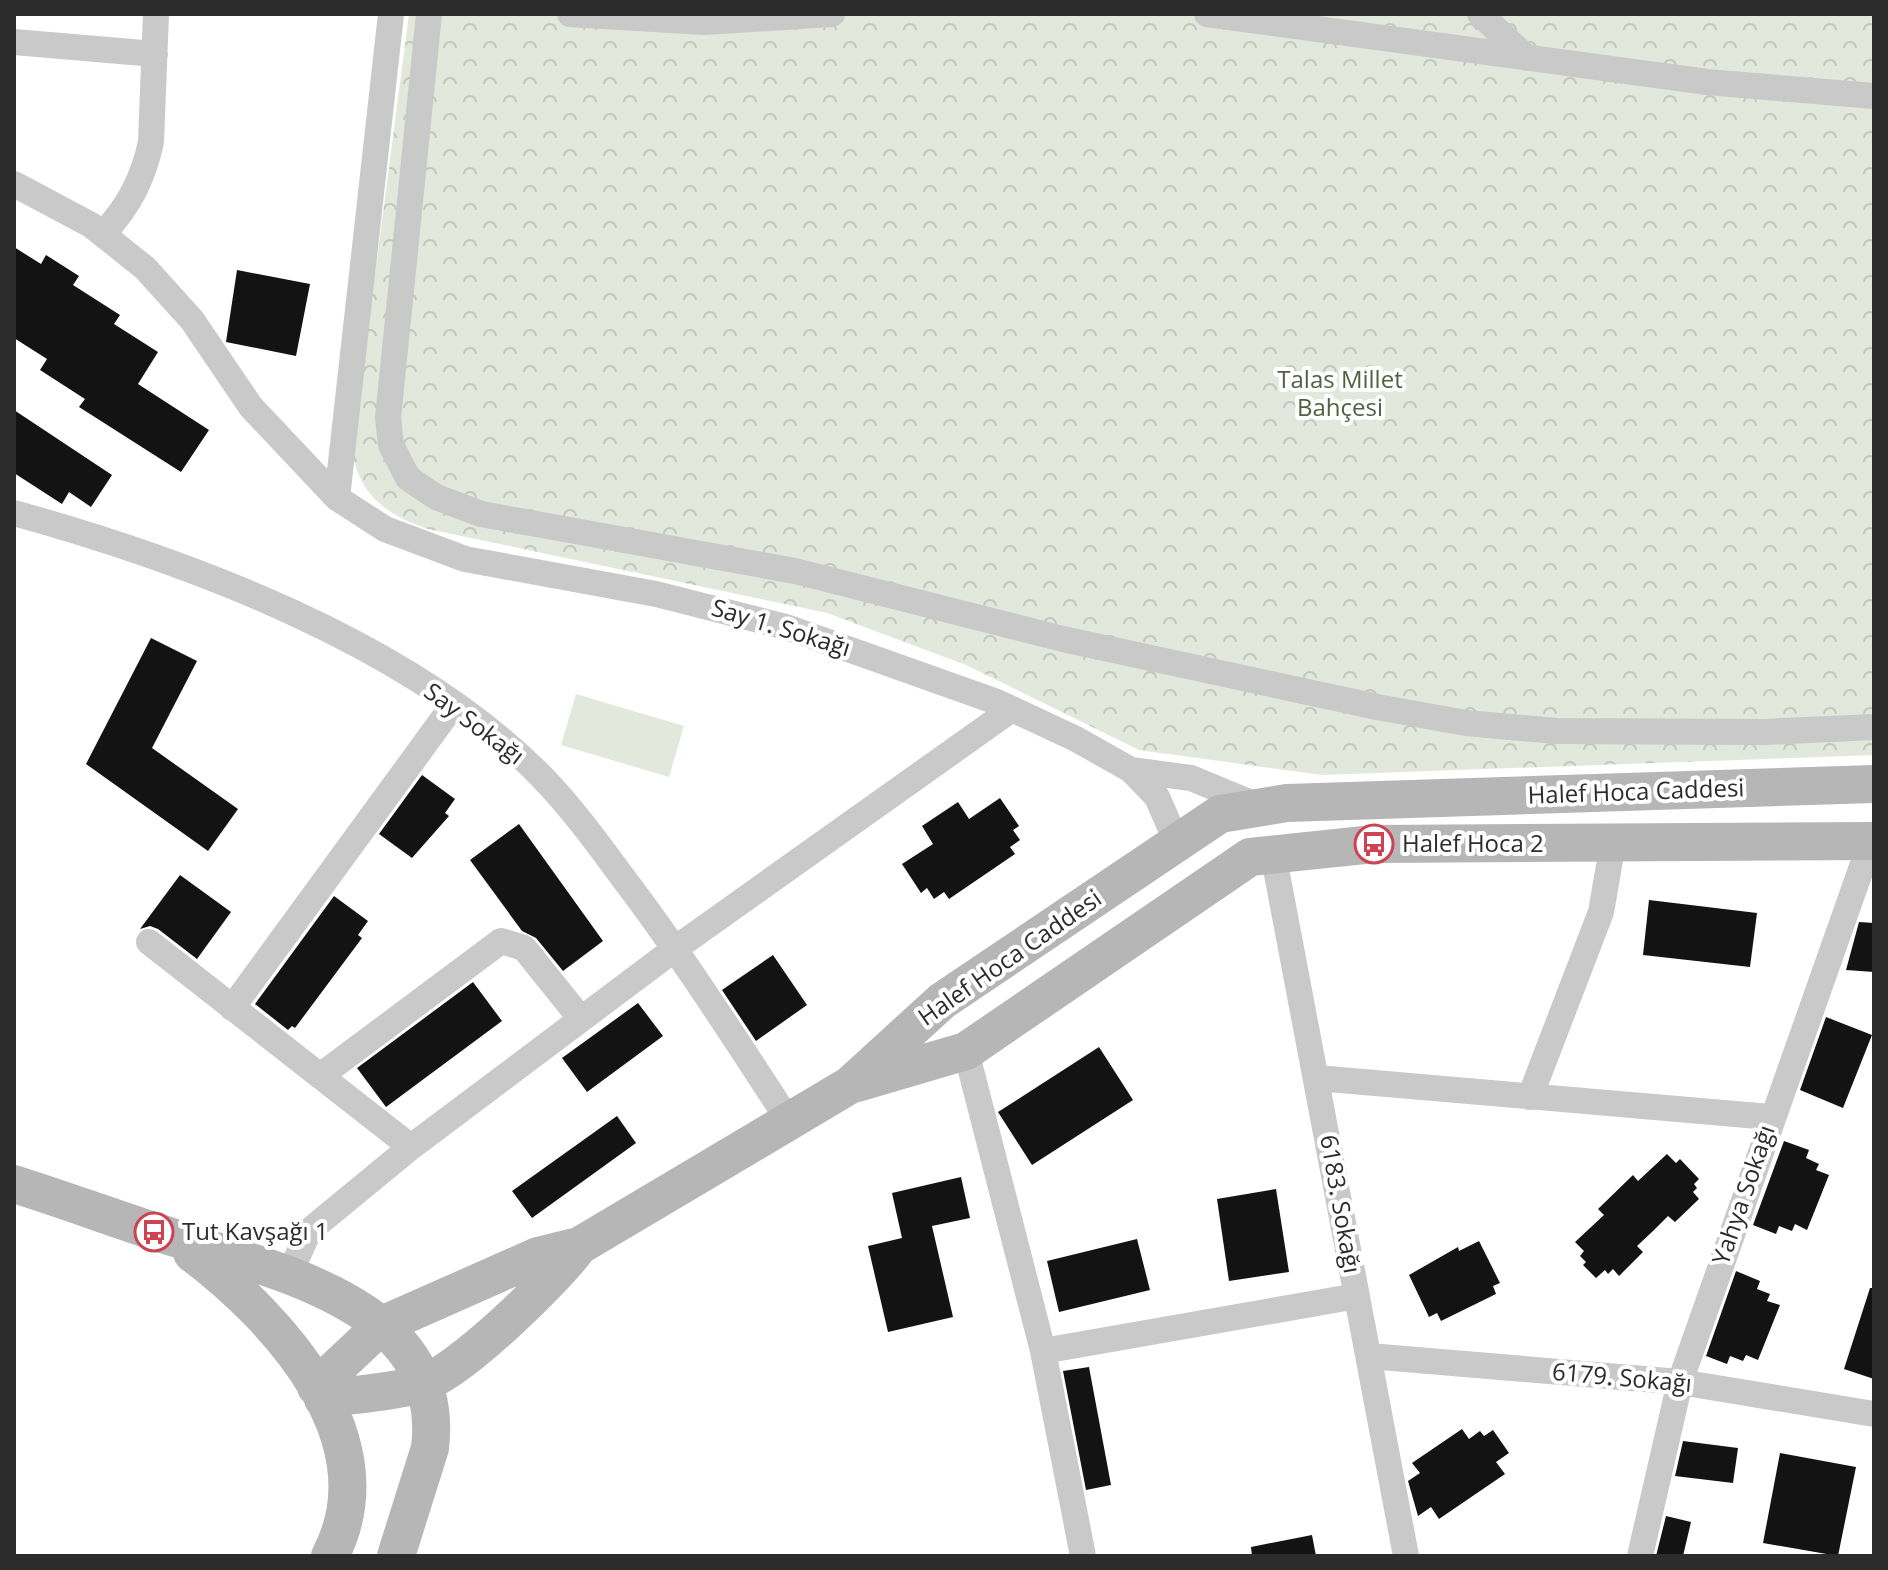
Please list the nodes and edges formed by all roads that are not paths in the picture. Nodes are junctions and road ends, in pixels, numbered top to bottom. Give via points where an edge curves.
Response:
1 (156, 14) edge
2 (391, 14) edge
3 (429, 14) edge
4 (570, 14) edge
5 (832, 14) edge
6 (1207, 14) edge
7 (1480, 14) edge
8 (1332, 22) edge
9 (14, 42) edge
10 (155, 54) junction
11 (1527, 58) junction
12 (1874, 96) edge
13 (14, 184) edge
14 (103, 234) junction
15 (337, 498) junction
16 (14, 513) edge
17 (454, 704) junction
18 (1012, 709) junction
19 (1874, 727) edge
20 (1131, 770) junction
21 (1874, 784) edge
22 (1261, 807) junction
23 (1872, 841) edge
24 (1177, 843) junction
25 (1613, 843) junction
26 (1273, 853) junction
27 (149, 942) dead end
28 (676, 948) junction
29 (232, 1008) junction
30 (581, 1019) junction
31 (966, 1051) junction
32 (320, 1076) junction
33 (1317, 1078) junction
34 (850, 1085) junction
35 (1530, 1097) junction
36 (1770, 1117) junction
37 (789, 1121) junction
38 (411, 1147) junction
39 (14, 1184) edge
40 (154, 1232) junction
41 (579, 1246) junction
42 (289, 1275) junction
43 (1357, 1296) junction
44 (382, 1325) junction
45 (1043, 1351) junction
46 (1369, 1356) junction
47 (1680, 1382) junction
48 (424, 1383) junction
49 (319, 1393) junction
50 (1874, 1414) edge
51 (330, 1556) edge
52 (396, 1556) edge
53 (1083, 1556) edge
54 (1406, 1556) edge
55 (1640, 1556) edge

1 - 10 street
2 - 15 street
3 - 19 street via 388,418 395,458 426,492 481,514 795,571 1091,646 1421,716 1586,732
4 - 5 street via 704,22
6 - 8 street
7 - 11 street
8 - 11 street
9 - 10 street
10 - 14 street via 147,162 130,200
11 - 12 street via 1707,82
13 - 14 street, Say 1. Sokağı
14 - 15 street, Say 1. Sokağı via 169,293 251,407
15 - 18 street, Say 1. Sokağı via 385,529 438,551 744,616
16 - 17 street, Say Sokağı via 220,582 341,639
17 - 28 street, Say Sokağı via 508,745 568,805
17 - 29 street
18 - 20 street, Say 1. Sokağı
18 - 28 street
20 - 22 street via 1191,778
20 - 24 street, Say 1. Sokağı via 1157,797
21 - 22 main road, Halef Hoca Caddesi
22 - 24 main road, Halef Hoca Caddesi via 1220,814
23 - 25 main road, Halef Hoca Caddesi
23 - 36 street, Yahya Sokağı
24 - 34 main road, Halef Hoca Caddesi via 942,1001
25 - 26 main road, Halef Hoca Caddesi via 1374,844
25 - 35 street via 1601,912
26 - 31 main road, Halef Hoca Caddesi via 1250,857
26 - 33 street, 6183. Sokağı
27 - 29 street
28 - 30 street
28 - 37 street, Say Sokağı
29 - 32 street
30 - 32 street via 524,948 501,941
30 - 38 street
31 - 34 main road, Halef Hoca Caddesi
31 - 45 street
32 - 38 street
33 - 35 street
33 - 43 street, 6183. Sokağı
34 - 37 main road
35 - 36 street
36 - 47 street, Yahya Sokağı
37 - 41 main road
38 - 42 street via 309,1231
39 - 40 main road
40 - 42 main road
40 - 49 main road via 180,1244 222,1276 271,1323
41 - 44 main road via 538,1256
41 - 48 main road via 556,1277 465,1356
42 - 44 main road via 351,1303
43 - 45 street
43 - 46 street, 6183. Sokağı
44 - 48 main road via 409,1355
44 - 49 main road
45 - 53 street
46 - 47 street, 6179. Sokağı
46 - 54 street, 6183. Sokağı
47 - 50 street, 6179. Sokağı
47 - 55 street, Yahya Sokağı
48 - 49 main road
48 - 52 main road via 431,1412 430,1448
49 - 51 main road via 340,1436 350,1480 345,1522

